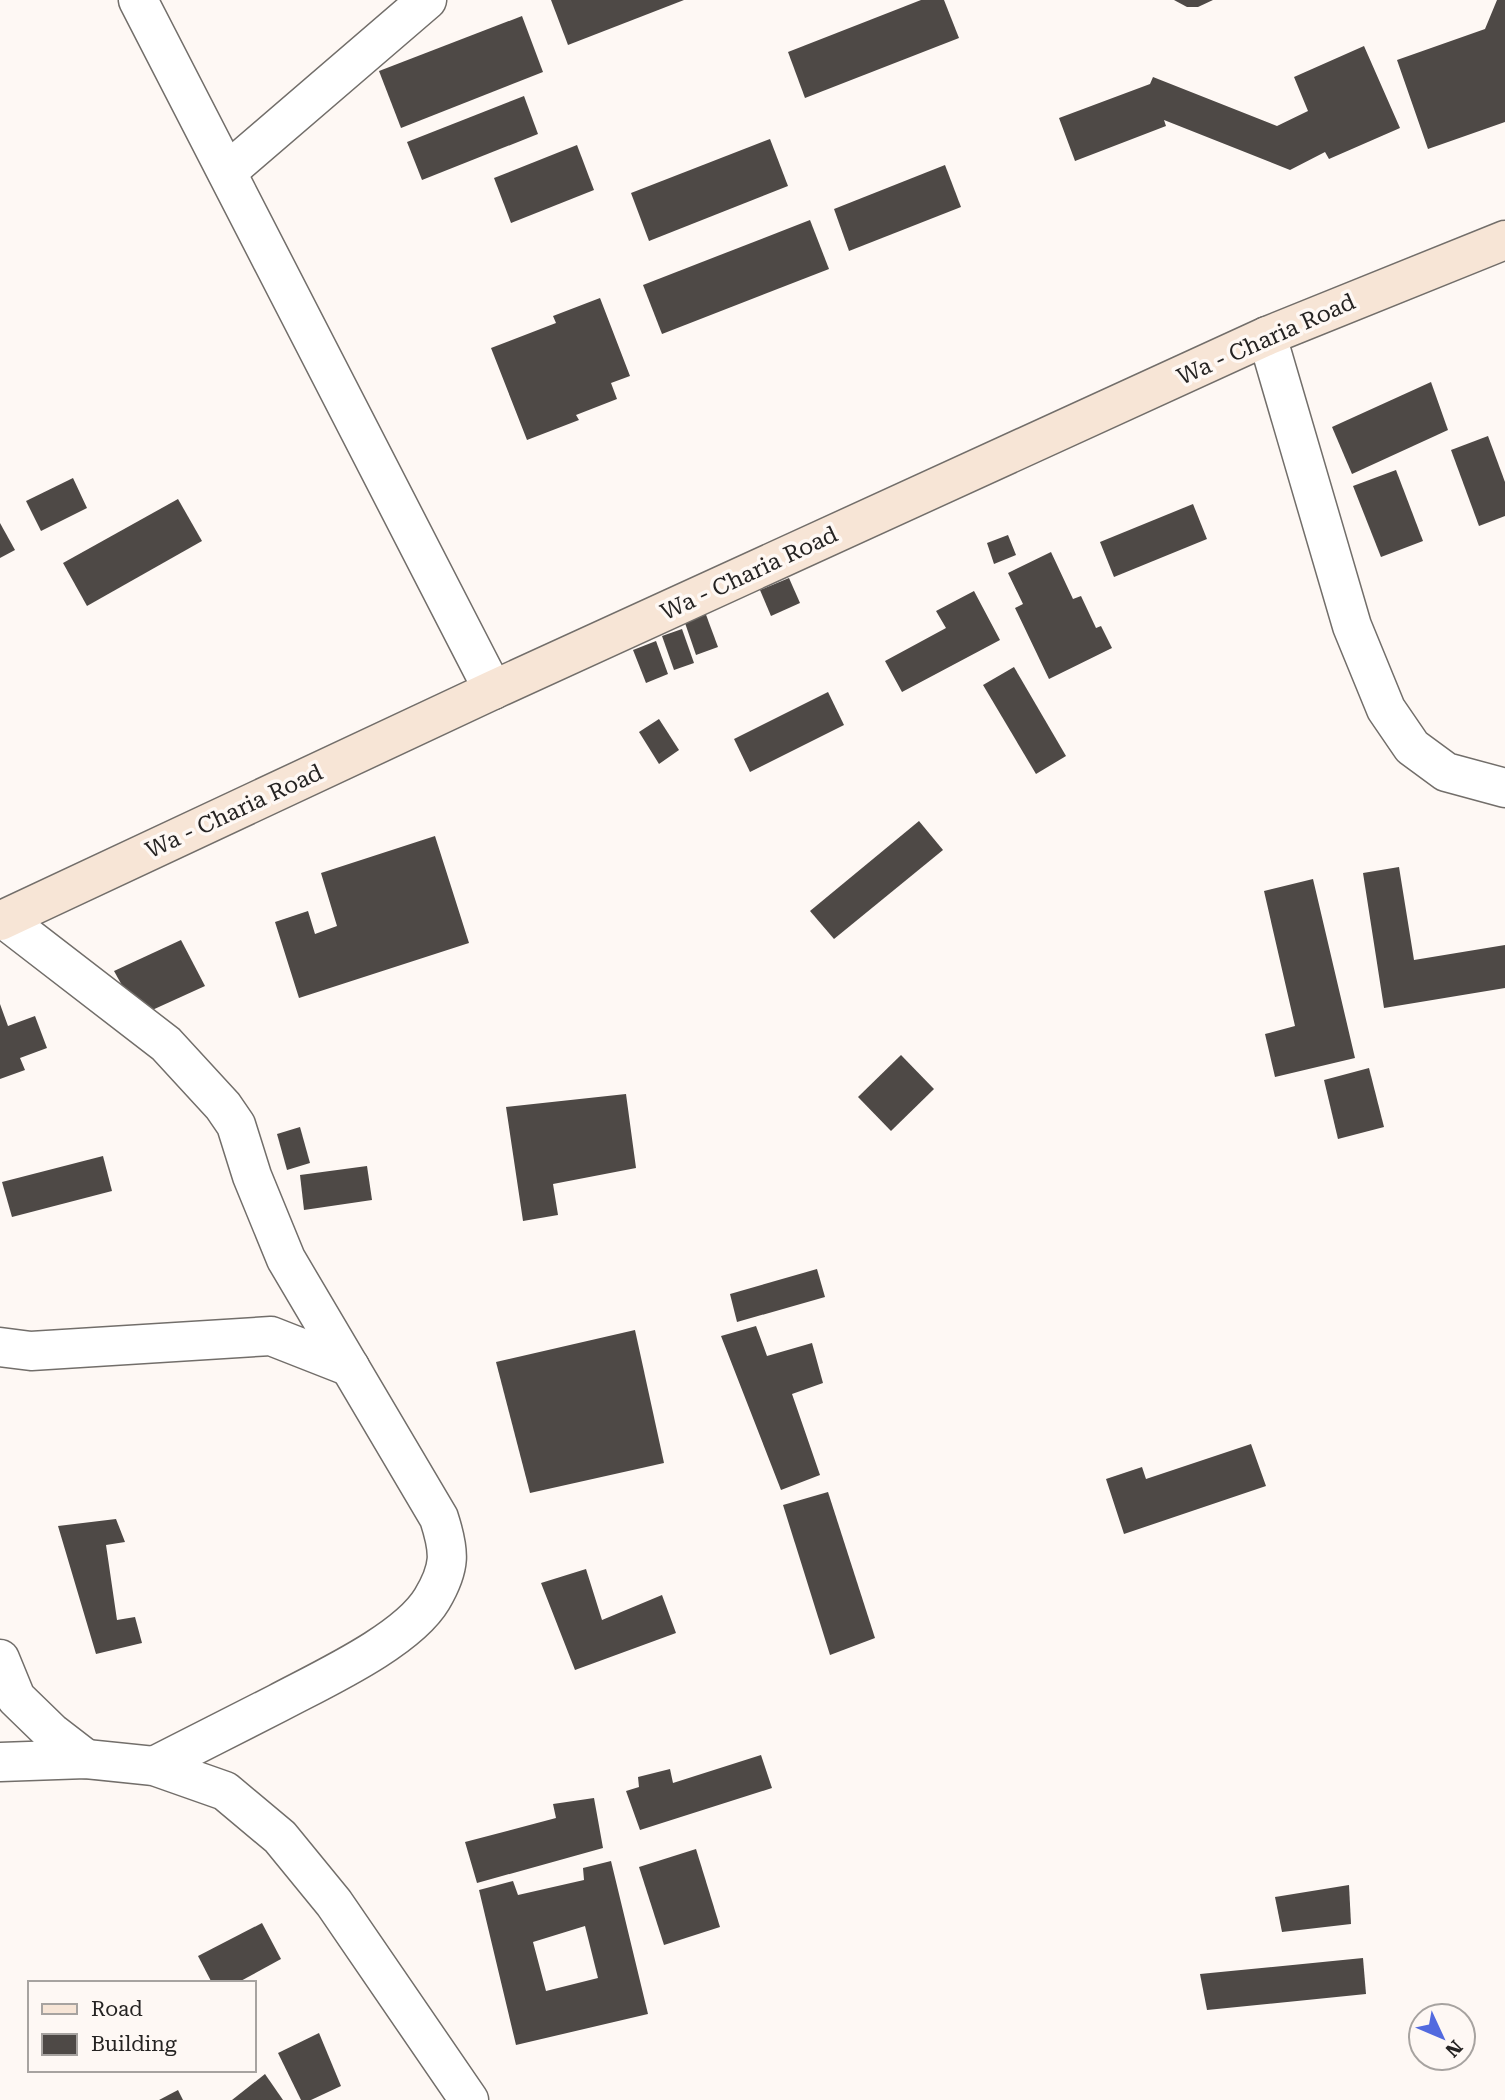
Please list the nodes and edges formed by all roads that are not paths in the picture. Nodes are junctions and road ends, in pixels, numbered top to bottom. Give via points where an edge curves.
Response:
1 (138, 0) edge
2 (428, 0) edge
3 (227, 172) junction
4 (1505, 240) edge
5 (1267, 337) junction
6 (493, 690) junction
7 (1505, 788) edge
8 (2, 920) edge
9 (0, 1347) edge
10 (350, 1367) junction
11 (0, 1659) edge
12 (86, 1759) junction
13 (0, 1762) edge
14 (154, 1766) junction
15 (469, 2100) edge

1 - 3 street
2 - 3 street
3 - 6 street
4 - 5 street, Wa - Charia Road
5 - 6 street, Wa - Charia Road
5 - 7 street via 1352,626 1386,709 1412,747 1446,772
6 - 8 street, Wa - Charia Road
8 - 10 street via 166,1044 223,1106 236,1125 286,1259
9 - 10 street via 31,1351 271,1336
10 - 14 street via 439,1518 449,1548 432,1601 407,1627 357,1662
11 - 12 street via 16,1698
12 - 13 street
12 - 14 street
14 - 15 street via 225,1791 280,1837 334,1903

